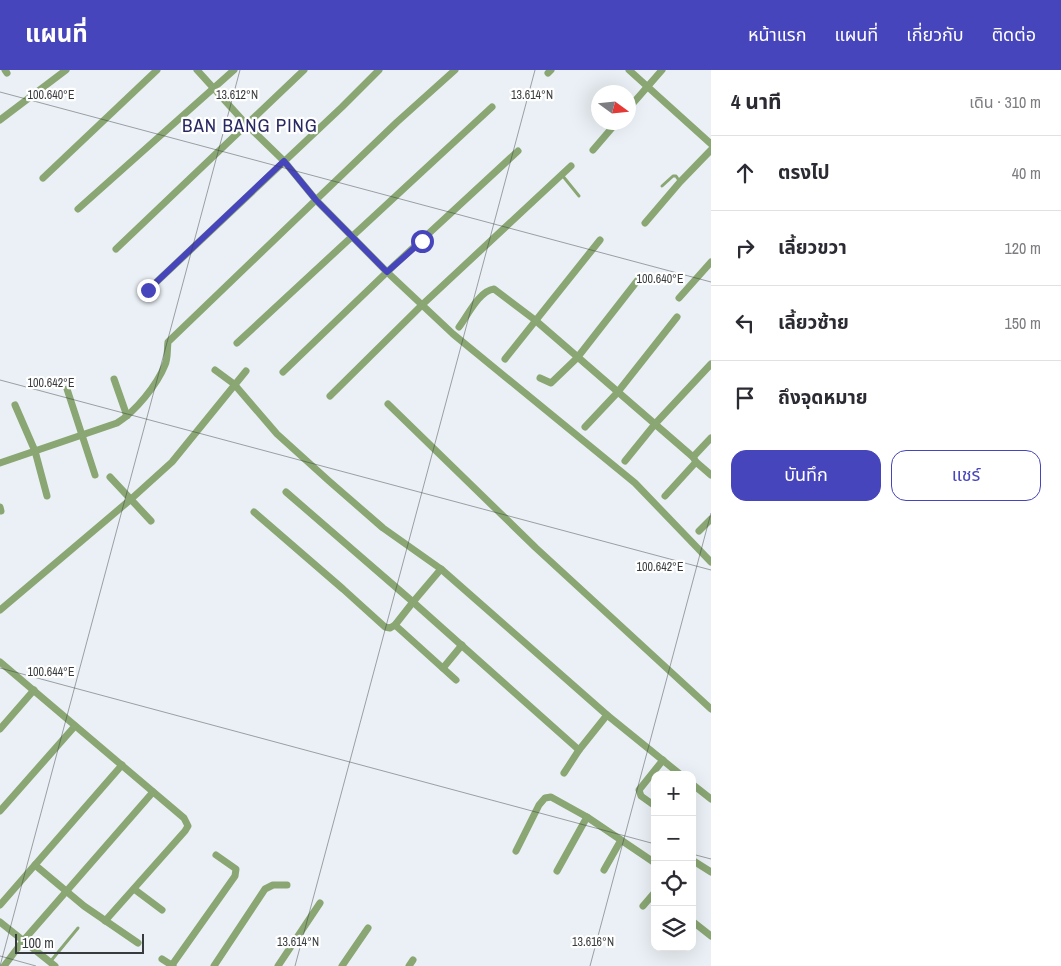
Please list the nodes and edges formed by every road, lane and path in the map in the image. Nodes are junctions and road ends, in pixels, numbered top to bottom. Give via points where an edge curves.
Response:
1 (66, 70) edge
2 (158, 70) edge
3 (197, 70) edge
4 (234, 70) edge
5 (304, 70) edge
6 (379, 70) edge
7 (455, 70) edge
8 (629, 70) edge
9 (662, 70) edge
10 (648, 86) junction
11 (214, 89) junction
12 (636, 100) edge
13 (492, 107) dead end
14 (0, 120) edge
15 (247, 125) junction
16 (610, 130) edge
17 (711, 144) edge
18 (593, 150) dead end
19 (711, 150) edge
20 (518, 151) dead end
21 (284, 161) junction
22 (571, 166) dead end
23 (562, 175) junction
24 (44, 178) dead end
25 (680, 182) junction
26 (662, 186) dead end
27 (579, 196) dead end
28 (316, 200) junction
29 (78, 209) dead end
30 (645, 223) dead end
31 (352, 236) junction
32 (600, 240) dead end
33 (116, 249) dead end
34 (711, 262) edge
35 (387, 272) junction
36 (642, 276) dead end
37 (148, 290) dead end
38 (679, 298) dead end
39 (423, 304) junction
40 (676, 317) dead end
41 (536, 320) junction
42 (459, 327) dead end
43 (237, 343) dead end
44 (577, 358) junction
45 (505, 359) dead end
46 (711, 364) edge
47 (215, 370) dead end
48 (246, 371) dead end
49 (283, 372) dead end
50 (540, 378) dead end
51 (114, 379) dead end
52 (234, 384) junction
53 (67, 389) dead end
54 (617, 393) junction
55 (330, 396) dead end
56 (15, 404) dead end
57 (388, 404) dead end
58 (127, 416) junction
59 (655, 424) junction
60 (585, 426) dead end
61 (81, 436) junction
62 (711, 438) edge
63 (35, 451) junction
64 (625, 460) dead end
65 (694, 460) junction
66 (0, 463) edge
67 (711, 475) edge
68 (96, 476) dead end
69 (110, 477) dead end
70 (286, 492) dead end
71 (47, 496) dead end
72 (665, 496) dead end
73 (130, 500) junction
74 (254, 512) dead end
75 (711, 519) edge
76 (151, 521) dead end
77 (699, 531) dead end
78 (711, 562) edge
79 (441, 569) junction
80 (413, 602) junction
81 (0, 610) edge
82 (395, 625) junction
83 (462, 645) junction
84 (0, 662) edge
85 (443, 668) junction
86 (456, 680) dead end
87 (34, 690) junction
88 (711, 709) edge
89 (607, 715) junction
90 (75, 726) junction
91 (0, 729) edge
92 (579, 750) junction
93 (663, 760) junction
94 (122, 765) junction
95 (654, 771) edge
96 (676, 771) edge
97 (564, 773) dead end
98 (651, 775) edge
99 (696, 787) edge
100 (153, 792) junction
101 (711, 799) edge
102 (651, 803) edge
103 (0, 811) edge
104 (587, 817) junction
105 (621, 840) junction
106 (516, 851) dead end
107 (216, 855) dead end
108 (652, 861) edge
109 (694, 861) edge
110 (34, 865) junction
111 (604, 870) dead end
112 (557, 871) dead end
113 (711, 872) edge
114 (287, 885) dead end
115 (134, 889) junction
116 (67, 891) junction
117 (651, 897) edge
118 (320, 903) dead end
119 (0, 905) edge
120 (643, 906) dead end
121 (162, 910) dead end
122 (105, 921) junction
123 (0, 922) edge
124 (696, 924) edge
125 (78, 928) dead end
126 (368, 928) dead end
127 (711, 936) edge
128 (23, 941) junction
129 (138, 943) dead end
130 (162, 959) dead end
131 (53, 964) edge
132 (4, 966) edge
133 (173, 966) edge
134 (214, 966) edge
135 (278, 966) edge
136 (342, 966) edge

1 - 14 street
2 - 24 street
3 - 11 street
4 - 11 street
5 - 15 street
6 - 21 street
7 - 28 street
8 - 10 street
9 - 10 street
10 - 12 street
10 - 17 street
11 - 15 street
11 - 29 street
13 - 31 street
15 - 21 street
15 - 33 street
16 - 18 street
19 - 25 street
20 - 35 street
21 - 28 street
21 - 37 street
22 - 23 street
23 - 27 lane
23 - 39 street
25 - 26 lane via 673,176
25 - 30 street
28 - 31 street
28 - 58 street via 168,342 165,365 148,394
31 - 35 street
31 - 43 street
32 - 41 street
34 - 38 street
35 - 39 street
35 - 49 street
36 - 44 street
39 - 55 street
39 - 78 street via 453,334 635,483
40 - 54 street
41 - 42 street via 494,289 478,301
41 - 44 street
41 - 45 street
44 - 50 street via 549,386
44 - 54 street
46 - 59 street
47 - 52 street
48 - 52 street
51 - 58 street
52 - 73 street via 172,462
52 - 79 street via 277,434 329,481 383,528
53 - 61 street
54 - 59 street
54 - 60 street
56 - 63 street
57 - 88 street via 536,548
58 - 61 street
59 - 64 street
59 - 65 street
61 - 63 street
61 - 68 street
62 - 65 street
63 - 66 street
63 - 71 street
65 - 67 street
65 - 72 street
69 - 73 street
70 - 80 street
73 - 76 street
73 - 81 street
74 - 82 street via 385,628
75 - 77 street
79 - 80 street
79 - 89 street
80 - 82 street
80 - 83 street
82 - 85 street
83 - 85 street
83 - 92 street
84 - 87 street
85 - 86 street
87 - 90 street
87 - 91 street
89 - 92 street
89 - 93 street
90 - 94 street
90 - 103 street
92 - 97 street
93 - 95 street
93 - 96 street
94 - 100 street
94 - 110 street
98 - 102 street via 639,790 641,796
99 - 101 street
100 - 115 street via 184,818 188,826
100 - 116 street
104 - 105 street
104 - 106 street via 545,798
104 - 112 street
105 - 108 street
105 - 111 street
107 - 133 street via 236,869 235,876
109 - 113 street
110 - 116 street
110 - 119 street
114 - 134 street via 273,885 265,889
115 - 121 street
115 - 122 street
116 - 122 street
116 - 128 street
117 - 120 street
118 - 135 street
122 - 129 street
123 - 128 street
124 - 127 street
125 - 131 lane
126 - 136 street
128 - 131 street
128 - 132 street
130 - 133 street

